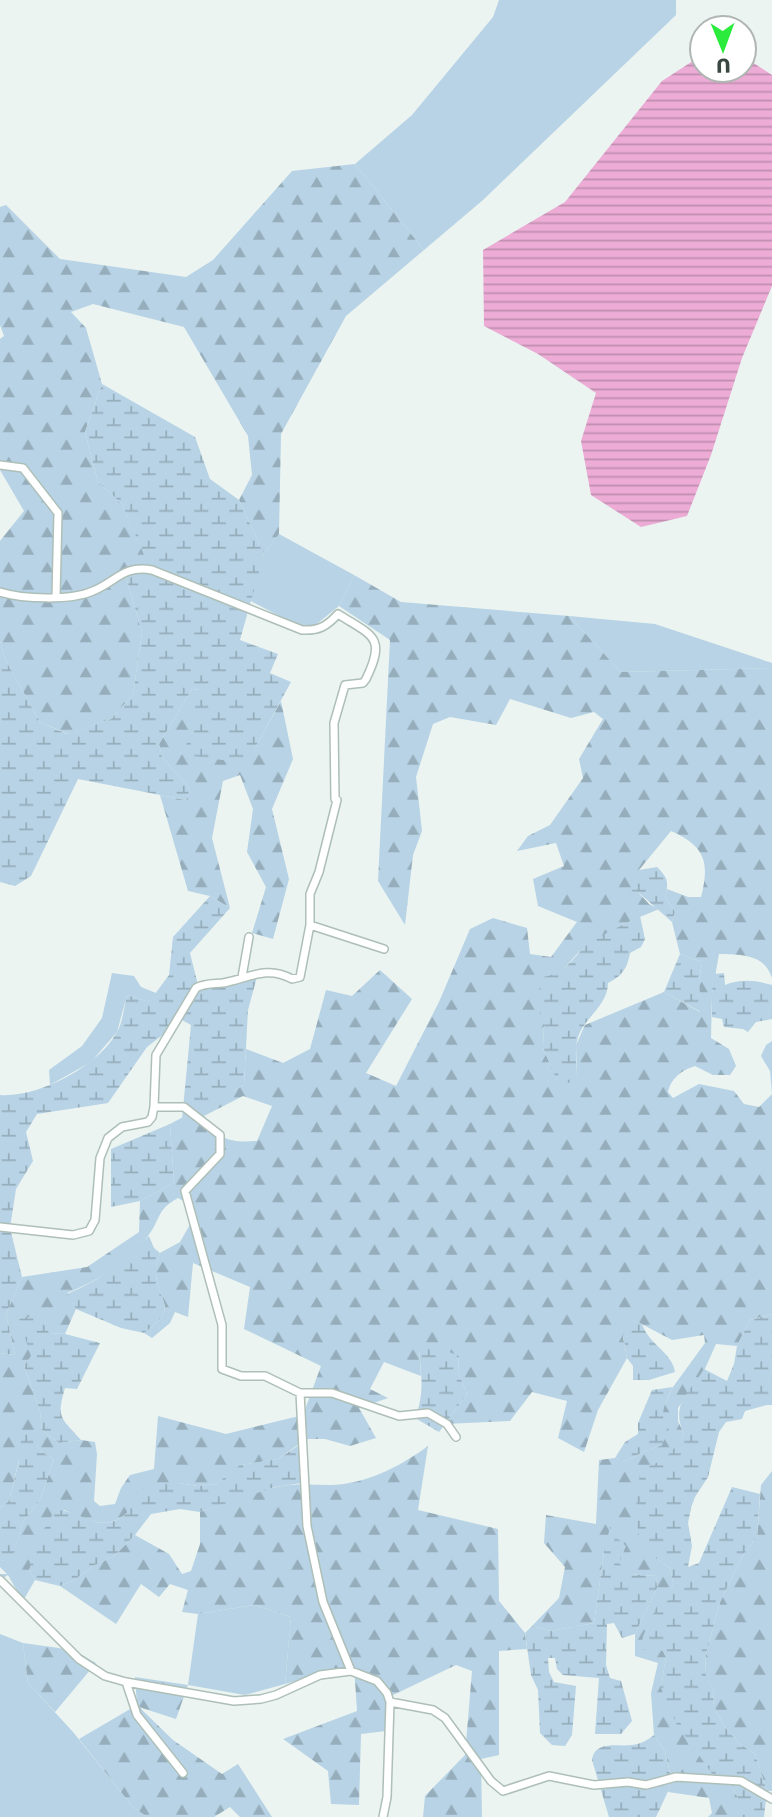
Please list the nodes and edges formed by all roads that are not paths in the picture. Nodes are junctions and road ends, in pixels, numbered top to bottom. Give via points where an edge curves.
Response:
1 (0, 465) edge
2 (0, 592) edge
3 (56, 597) junction
4 (310, 925) junction
5 (249, 936) dead end
6 (384, 949) dead end
7 (242, 977) junction
8 (154, 1107) junction
9 (0, 1227) edge
10 (300, 1394) junction
11 (456, 1437) dead end
12 (0, 1580) edge
13 (351, 1671) junction
14 (126, 1682) junction
15 (390, 1702) junction
16 (183, 1773) dead end
17 (772, 1799) edge
18 (383, 1817) edge

1 - 3 street via 23,468 58,513
2 - 3 street
3 - 4 street via 91,592 138,568 302,630 317,631 338,614 374,637 373,665 363,683 345,685 334,723 337,800 310,894
4 - 6 street
4 - 7 street via 300,977 262,972
5 - 7 street
7 - 8 street via 196,988 156,1055
8 - 9 street via 148,1122 122,1127 108,1138 100,1158 95,1220 89,1231 73,1235
8 - 10 street via 184,1107 220,1135 220,1154 185,1191 222,1325 222,1369 242,1376 265,1376
10 - 11 street via 332,1393 399,1416 428,1413 447,1424
10 - 13 street via 307,1525 323,1602
12 - 14 street via 79,1659 105,1676
13 - 14 street via 330,1672 276,1695 250,1700 214,1699
13 - 15 street via 377,1681
14 - 16 street via 137,1715
15 - 17 street via 433,1710 445,1718 503,1791 549,1776 594,1784 646,1785 690,1777 741,1781
15 - 18 street

